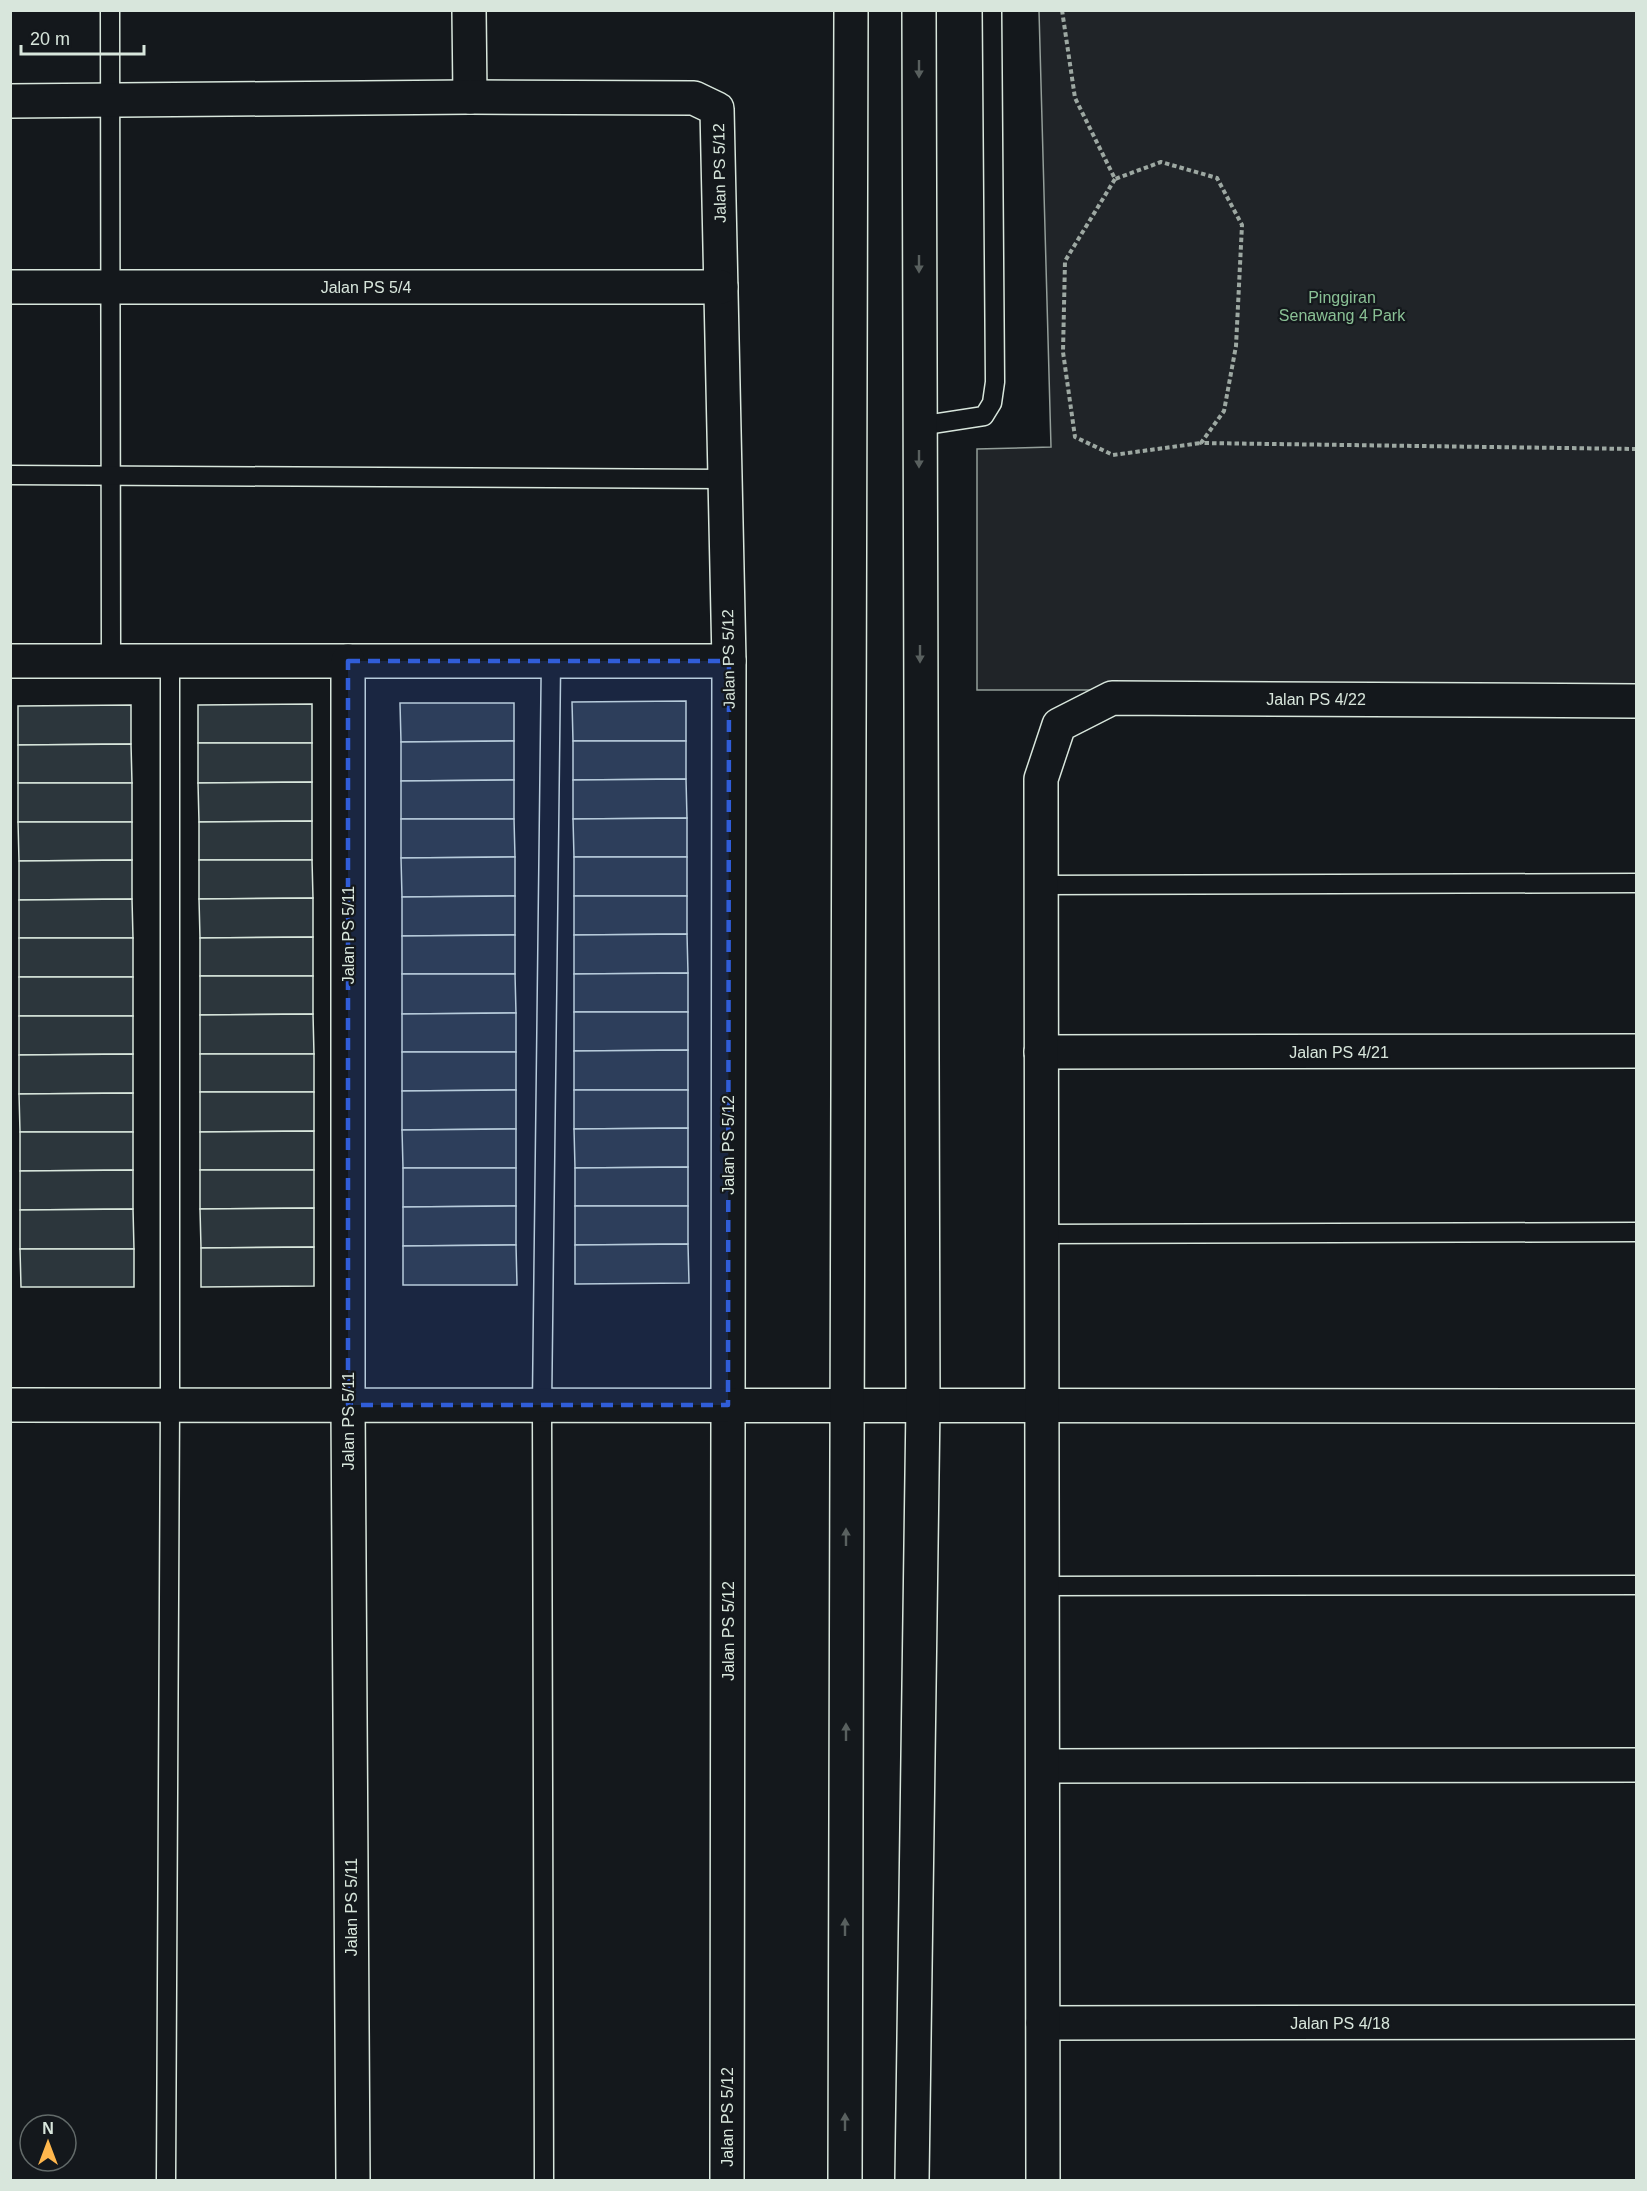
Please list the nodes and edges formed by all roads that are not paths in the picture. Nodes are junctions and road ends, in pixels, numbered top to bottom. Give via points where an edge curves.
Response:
1 (110, 10) edge
2 (469, 10) edge
3 (851, 10) edge
4 (919, 10) edge
5 (992, 10) edge
6 (470, 97) junction
7 (110, 100) junction
8 (10, 101) edge
9 (10, 287) edge
10 (110, 287) junction
11 (721, 287) junction
12 (919, 426) junction
13 (10, 475) edge
14 (110, 475) junction
15 (725, 479) junction
16 (10, 661) edge
17 (111, 661) junction
18 (170, 661) junction
19 (348, 661) junction
20 (551, 661) junction
21 (729, 661) junction
22 (1636, 701) edge
23 (1636, 884) edge
24 (1041, 885) junction
25 (1636, 1051) edge
26 (1041, 1052) junction
27 (1636, 1232) edge
28 (1041, 1234) junction
29 (10, 1405) edge
30 (170, 1405) junction
31 (348, 1405) junction
32 (542, 1405) junction
33 (728, 1405) junction
34 (846, 1405) junction
35 (923, 1405) junction
36 (1636, 1406) edge
37 (1042, 1407) junction
38 (1636, 1585) edge
39 (1042, 1586) junction
40 (1636, 1765) edge
41 (1043, 1766) junction
42 (1636, 2022) edge
43 (1043, 2023) junction
44 (165, 2181) edge
45 (352, 2181) edge
46 (544, 2181) edge
47 (727, 2181) edge
48 (845, 2181) edge
49 (912, 2181) edge
50 (1043, 2181) edge

1 - 7 lane
2 - 6 street
3 - 34 street
4 -> 12 street
5 - 12 lane via 992,403 984,416
6 - 7 street
6 - 11 street, Jalan PS 5/12 via 694,98 717,109
7 - 8 street
7 - 10 lane
9 - 10 street, Jalan PS 5/4
10 - 11 street, Jalan PS 5/4
10 - 14 lane
11 - 15 street, Jalan PS 5/12
12 -> 35 street
13 - 14 lane
14 - 15 lane
14 - 17 lane
15 - 21 street, Jalan PS 5/12
16 - 17 street
17 - 18 street
18 - 19 street
18 - 30 lane
19 - 20 street
19 - 31 street, Jalan PS 5/11
20 - 21 street
20 - 32 lane
21 - 33 street, Jalan PS 5/12
22 - 24 street, Jalan PS 4/22 via 1112,698 1059,725 1041,779
23 - 24 lane
24 - 26 street, Jalan PS 4/22
25 - 26 street, Jalan PS 4/21
26 - 28 street, Jalan PS 4/22
27 - 28 lane
28 - 37 street, Jalan PS 4/22
29 - 30 street
30 - 31 street
30 - 44 lane
31 - 32 street
31 - 45 street, Jalan PS 5/11
32 - 33 street
32 - 46 lane
33 - 34 street
33 - 47 street, Jalan PS 5/12
34 - 35 street
48 -> 34 street
35 - 37 street
35 - 49 street
36 - 37 street
37 - 39 street, Jalan PS 4/22
38 - 39 lane
39 - 41 street, Jalan PS 4/22
40 - 41 street
41 - 43 street, Jalan PS 4/22
42 - 43 street, Jalan PS 4/18
43 - 50 street, Jalan PS 4/22

